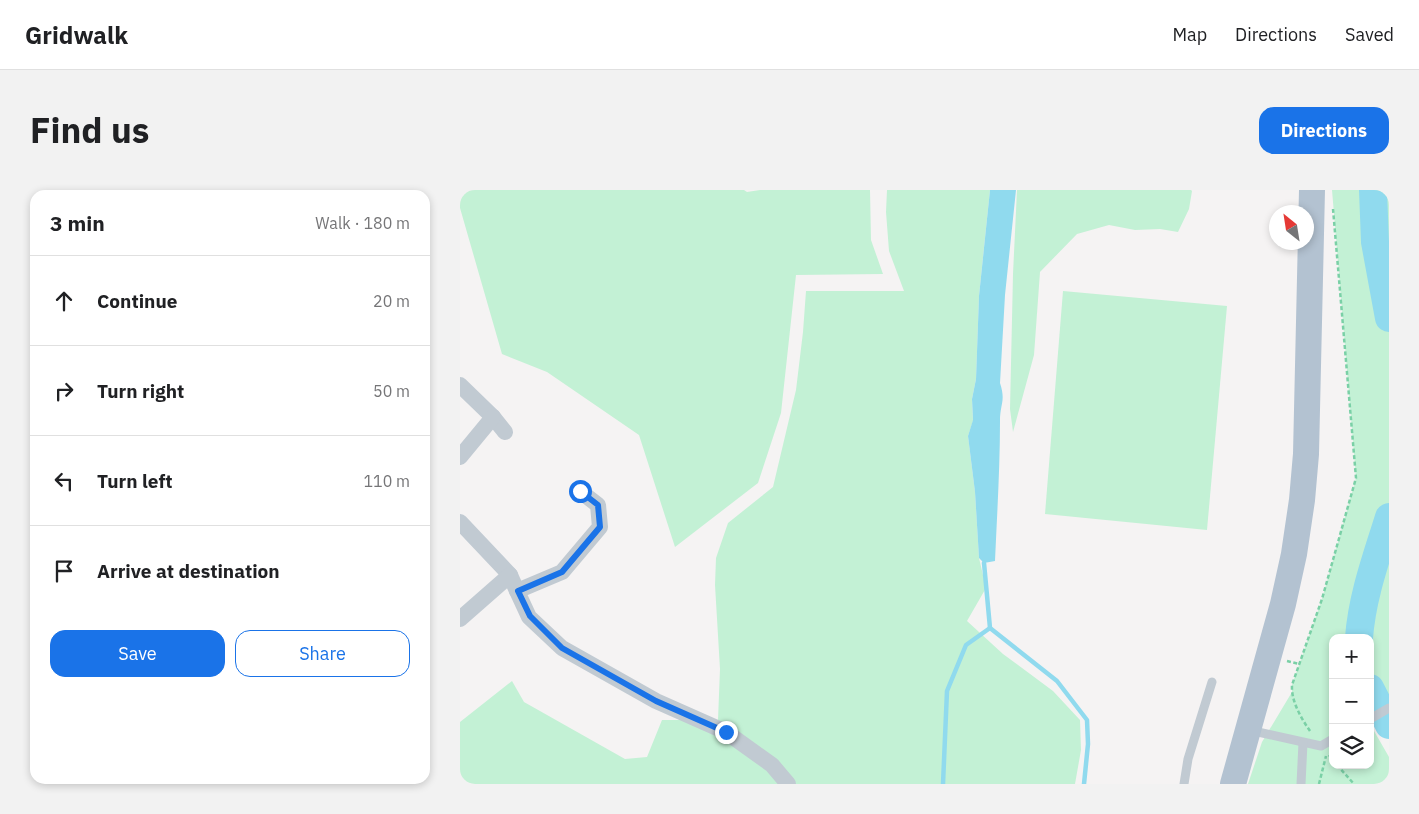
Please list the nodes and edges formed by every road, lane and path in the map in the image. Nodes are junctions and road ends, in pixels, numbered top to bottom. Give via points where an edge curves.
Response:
1 (1312, 190) edge
2 (1334, 209) dead end
3 (460, 385) edge
4 (493, 417) junction
5 (505, 432) dead end
6 (460, 457) edge
7 (580, 491) dead end
8 (460, 522) edge
9 (510, 575) junction
10 (518, 591) junction
11 (460, 619) edge
12 (1212, 682) dead end
13 (1389, 708) edge
14 (1374, 716) edge
15 (1249, 730) junction
16 (1329, 741) edge
17 (1303, 743) junction
18 (1321, 746) junction
19 (1327, 753) dead end
20 (1341, 769) edge
21 (788, 784) edge
22 (1184, 784) edge
23 (1233, 784) edge
24 (1301, 784) edge
25 (1319, 784) edge
26 (1354, 784) edge

1 - 15 main road via 1306,454 1302,500 1283,604
2 - 18 path via 1356,478 1322,599 1292,685 1295,705
3 - 4 street
4 - 5 street
4 - 6 street
7 - 10 street via 598,505 600,527 562,572
8 - 9 street
9 - 10 street
9 - 11 street
10 - 21 street via 530,616 562,648 656,701 726,732 772,765
12 - 22 lane via 1188,759
13 - 14 lane
15 - 17 lane
15 - 23 main road
16 - 18 lane
17 - 18 lane
17 - 24 lane
19 - 25 path
20 - 26 path

